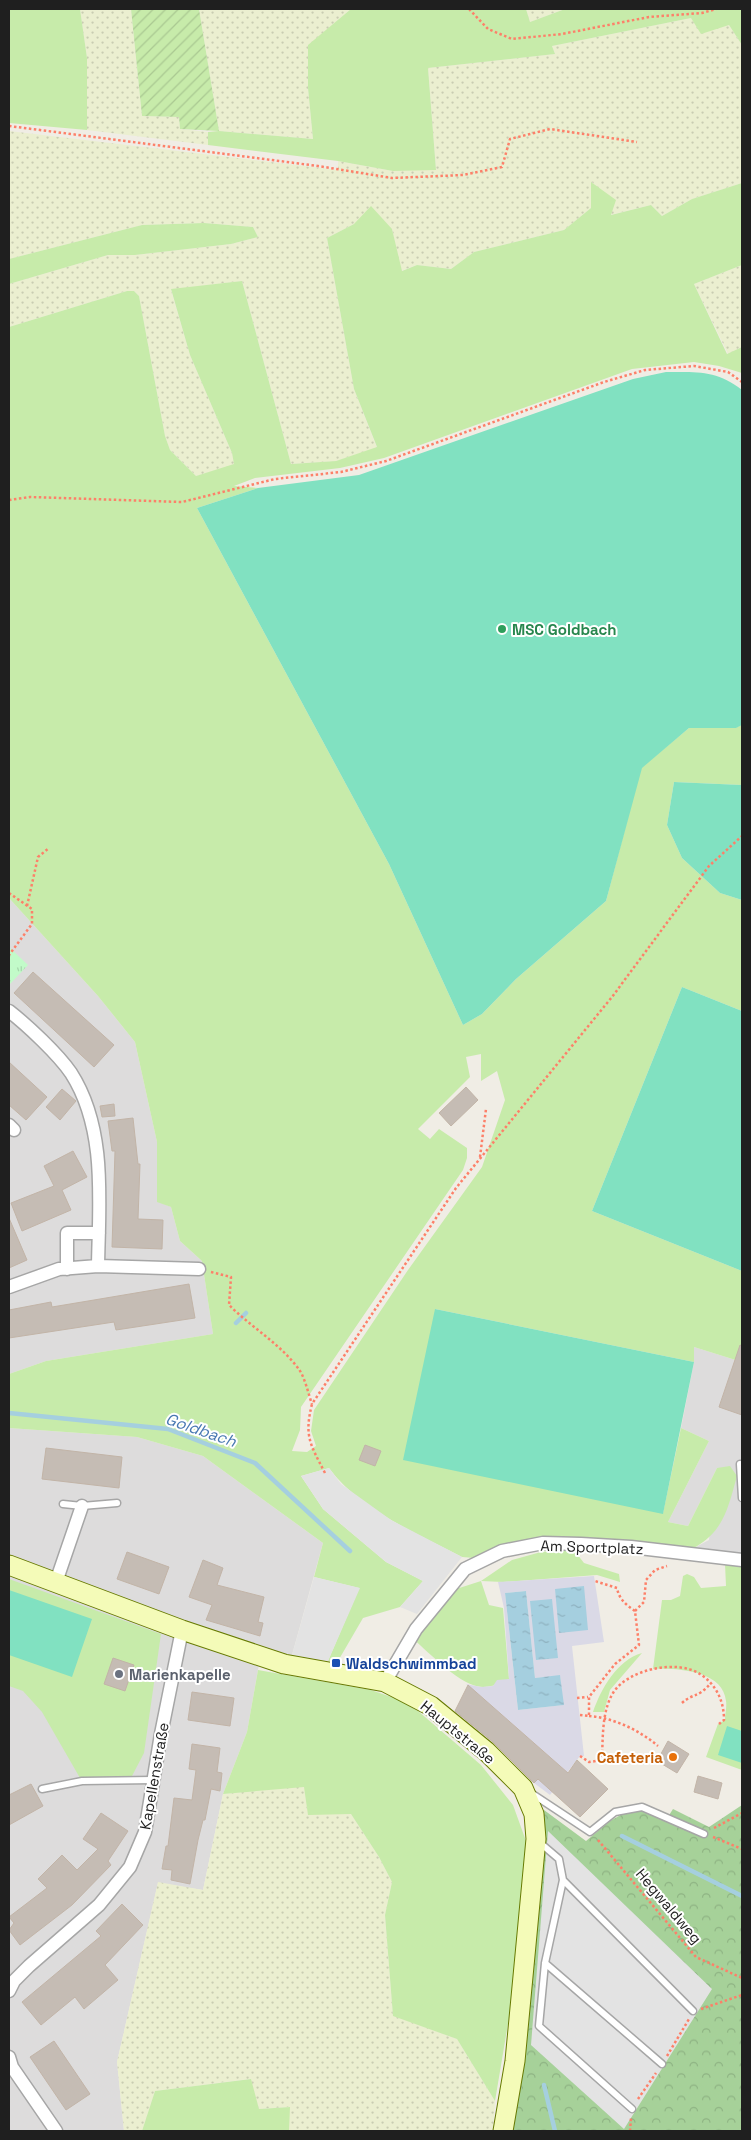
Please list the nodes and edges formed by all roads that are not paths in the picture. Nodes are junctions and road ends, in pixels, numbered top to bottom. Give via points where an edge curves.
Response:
1 (9, 1011) edge
2 (98, 1233) junction
3 (98, 1266) junction
4 (67, 1269) junction
5 (199, 1269) road end
6 (9, 1287) edge
7 (740, 1464) dead end
8 (742, 1498) edge
9 (117, 1503) dead end
10 (63, 1504) dead end
11 (82, 1506) junction
12 (742, 1560) edge
13 (9, 1565) edge
14 (56, 1582) junction
15 (182, 1630) junction
16 (385, 1682) junction
17 (153, 1780) junction
18 (524, 1788) junction
19 (42, 1789) dead end
20 (704, 1834) road end
21 (536, 1839) junction
22 (563, 1880) junction
23 (545, 1963) junction
24 (9, 1991) edge
25 (693, 2011) road end
26 (10, 2064) edge
27 (662, 2064) road end
28 (632, 2109) road end
29 (56, 2131) edge
30 (503, 2131) edge

1 - 2 street via 70,1071 88,1109 98,1162
2 - 3 street
2 - 4 street via 67,1234
3 - 4 street
3 - 5 street
4 - 6 street
7 - 8 lane
9 - 11 lane
10 - 11 lane
11 - 14 street
12 - 16 street, Am Sportplatz via 581,1544 543,1543 502,1551 465,1569 416,1629
13 - 14 street, Hauptstraße
14 - 15 street, Hauptstraße
15 - 16 street, Hauptstraße via 284,1664
15 - 17 street, Kapellenstraße
16 - 18 street, Hauptstraße via 431,1706 486,1751
17 - 19 lane via 82,1781
17 - 24 street, Kapellenstraße via 145,1832 130,1867 99,1905 14,1981
18 - 20 lane via 590,1832 615,1812 642,1806
18 - 21 street, Hauptstraße via 534,1814
21 - 22 lane via 559,1859
21 - 30 street, Hauptstraße via 517,2041
22 - 23 lane
22 - 25 lane
23 - 27 lane
23 - 28 lane via 539,2026
26 - 29 street

